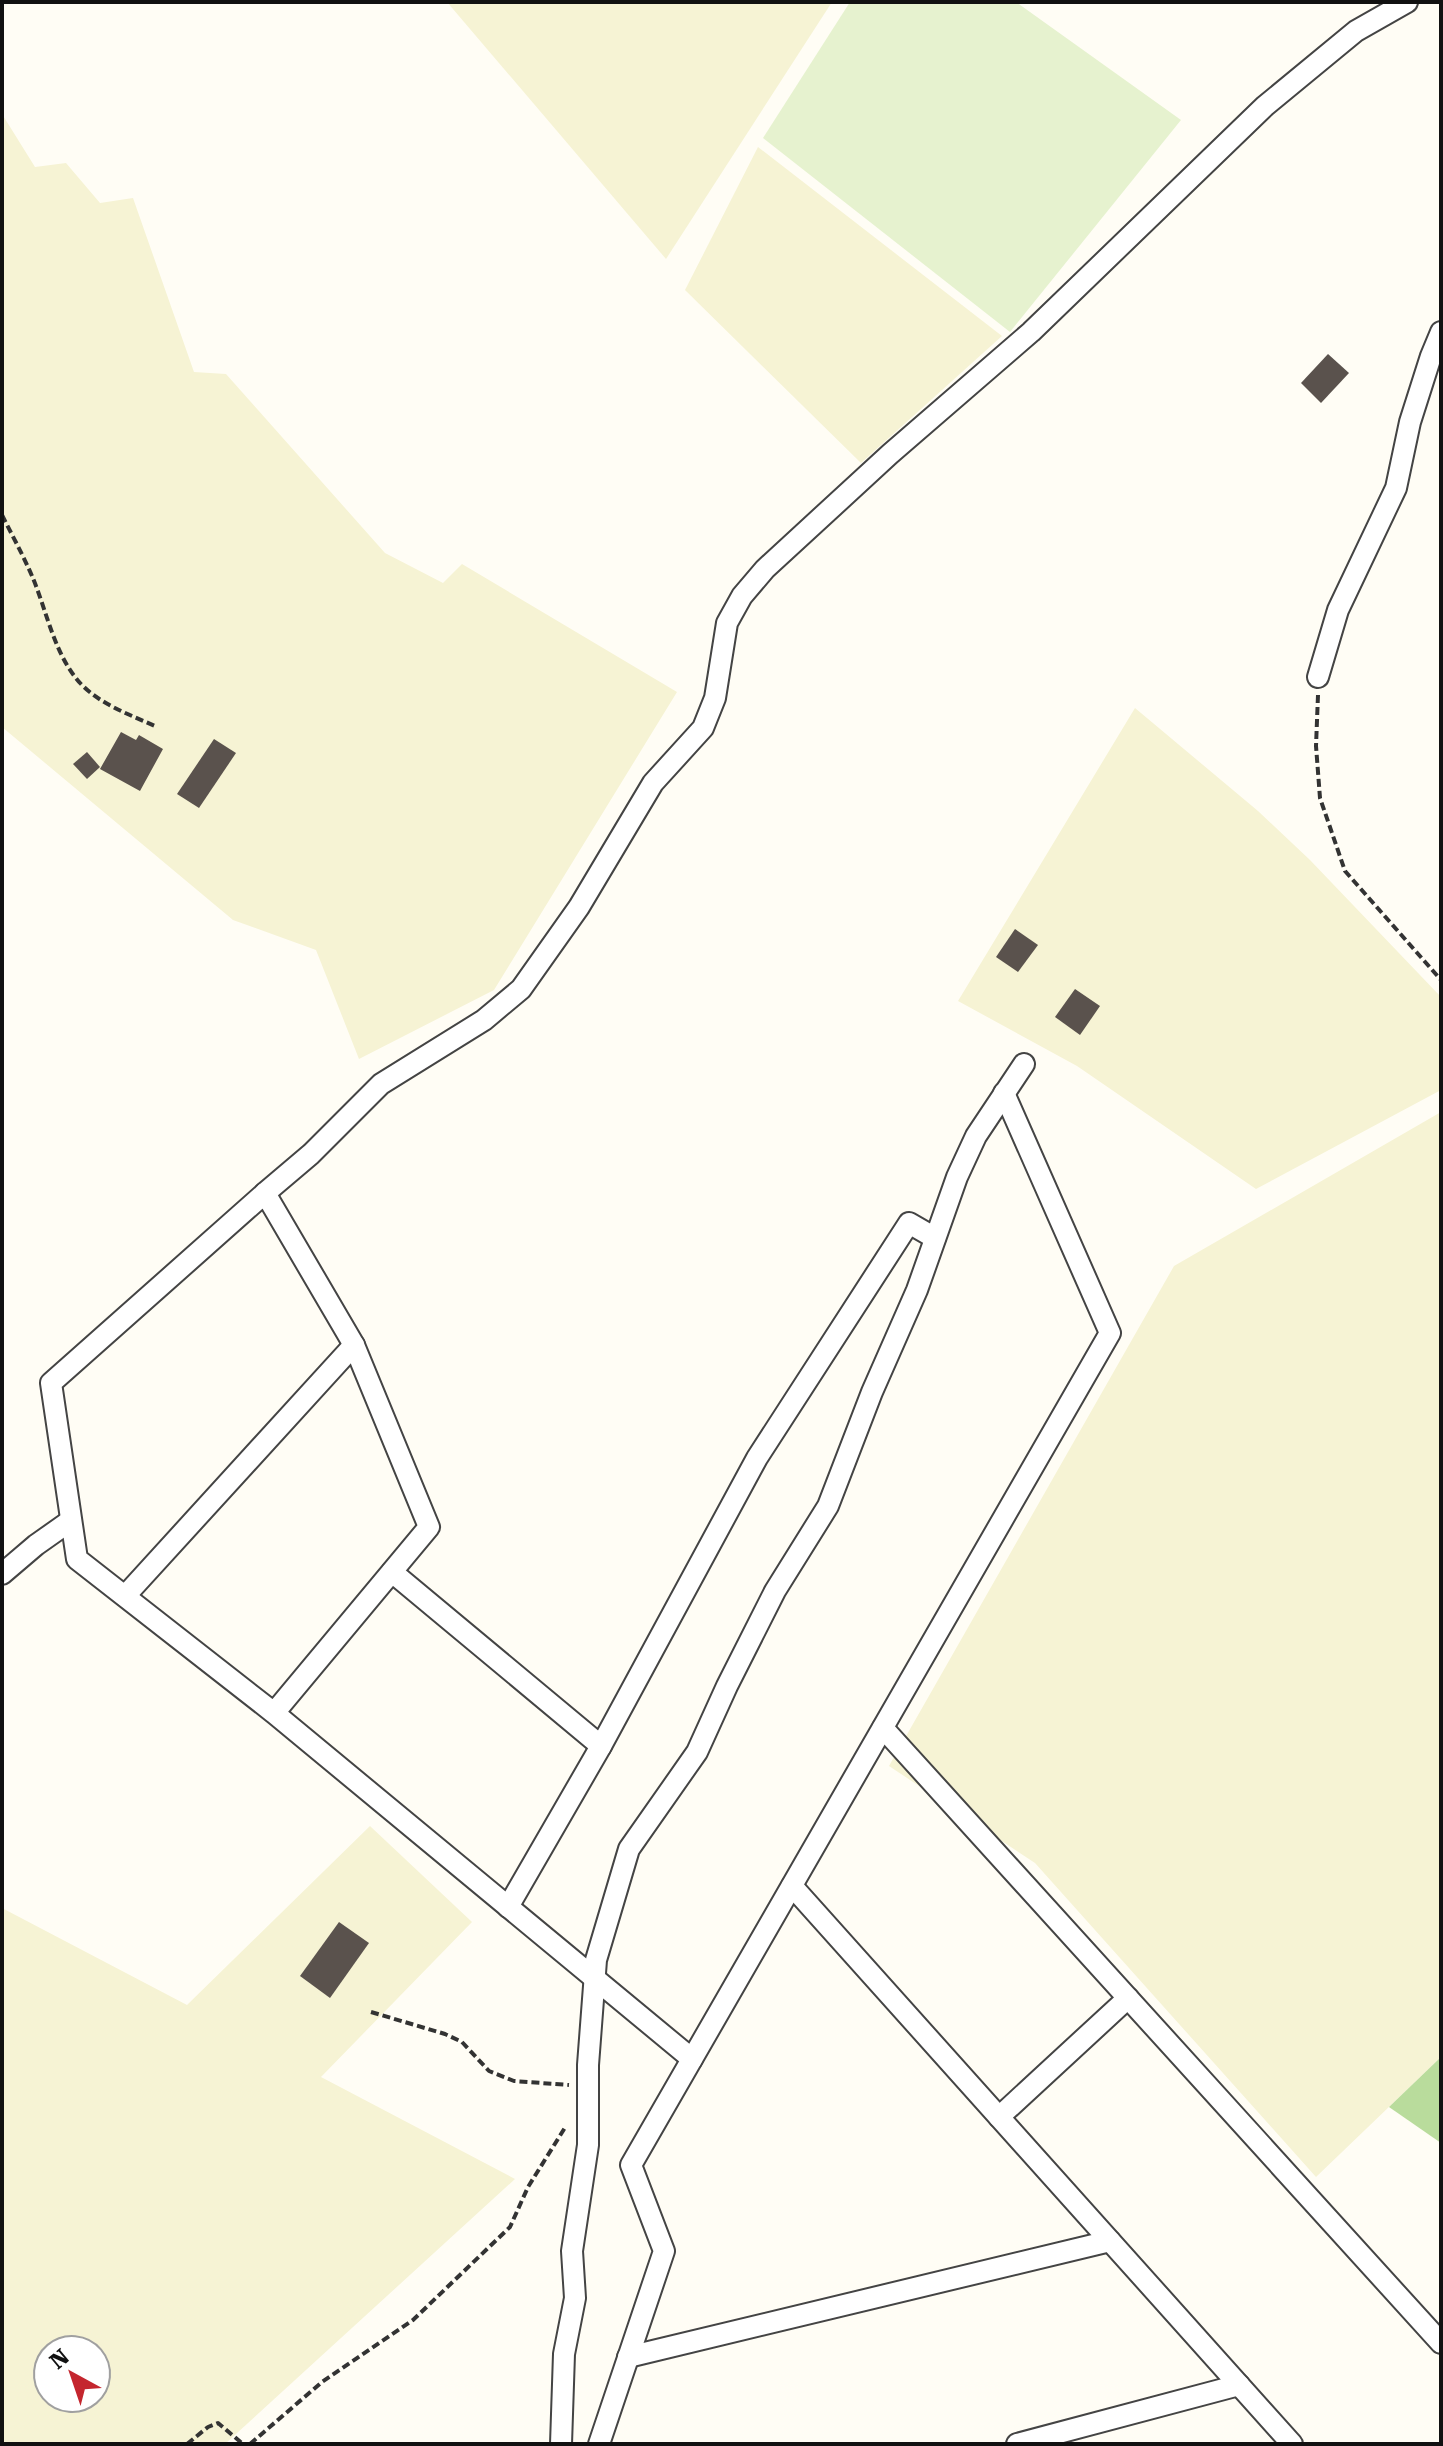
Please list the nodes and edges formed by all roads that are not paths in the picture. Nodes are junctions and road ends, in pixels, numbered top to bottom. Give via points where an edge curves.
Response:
1 (1407, 2) edge
2 (1441, 332) edge
3 (1318, 677) road end
4 (1024, 1064) dead end
5 (1004, 1093) junction
6 (265, 1193) junction
7 (935, 1238) junction
8 (354, 1345) junction
9 (70, 1521) junction
10 (392, 1572) junction
11 (2, 1574) edge
12 (125, 1596) junction
13 (274, 1713) junction
14 (883, 1728) junction
15 (601, 1746) junction
16 (792, 1886) junction
17 (508, 1907) junction
18 (595, 1978) junction
19 (1128, 1998) junction
20 (692, 2059) junction
21 (999, 2117) junction
22 (1110, 2241) junction
23 (1441, 2343) edge
24 (628, 2357) junction
25 (1239, 2385) junction
26 (561, 2444) edge
27 (599, 2444) edge
28 (1017, 2444) edge
29 (1292, 2444) edge

1 - 6 street via 1356,31 1265,106 1031,332 765,569 727,623 715,698 703,728 653,783 579,907 521,989 484,1020 381,1084
2 - 3 street via 1410,422 1396,488 1338,610
4 - 5 street
5 - 7 street via 976,1136
5 - 14 street via 1110,1333
6 - 8 street
6 - 9 street via 51,1383
7 - 15 street via 909,1223 757,1458
7 - 18 street via 828,1506 775,1591 697,1752 629,1849
8 - 10 street via 429,1527
8 - 12 street
9 - 11 street
9 - 12 street via 77,1559
10 - 13 street
10 - 15 street
12 - 13 street
13 - 17 street
14 - 16 street
14 - 19 street
15 - 17 street
16 - 20 street
16 - 21 street
17 - 18 street
18 - 20 street
18 - 26 street via 588,2145 572,2251 575,2298 564,2354
19 - 21 street
19 - 23 street
20 - 24 street via 631,2165 664,2251
21 - 22 street
22 - 24 street
22 - 25 street
24 - 27 street
25 - 28 street
25 - 29 street

